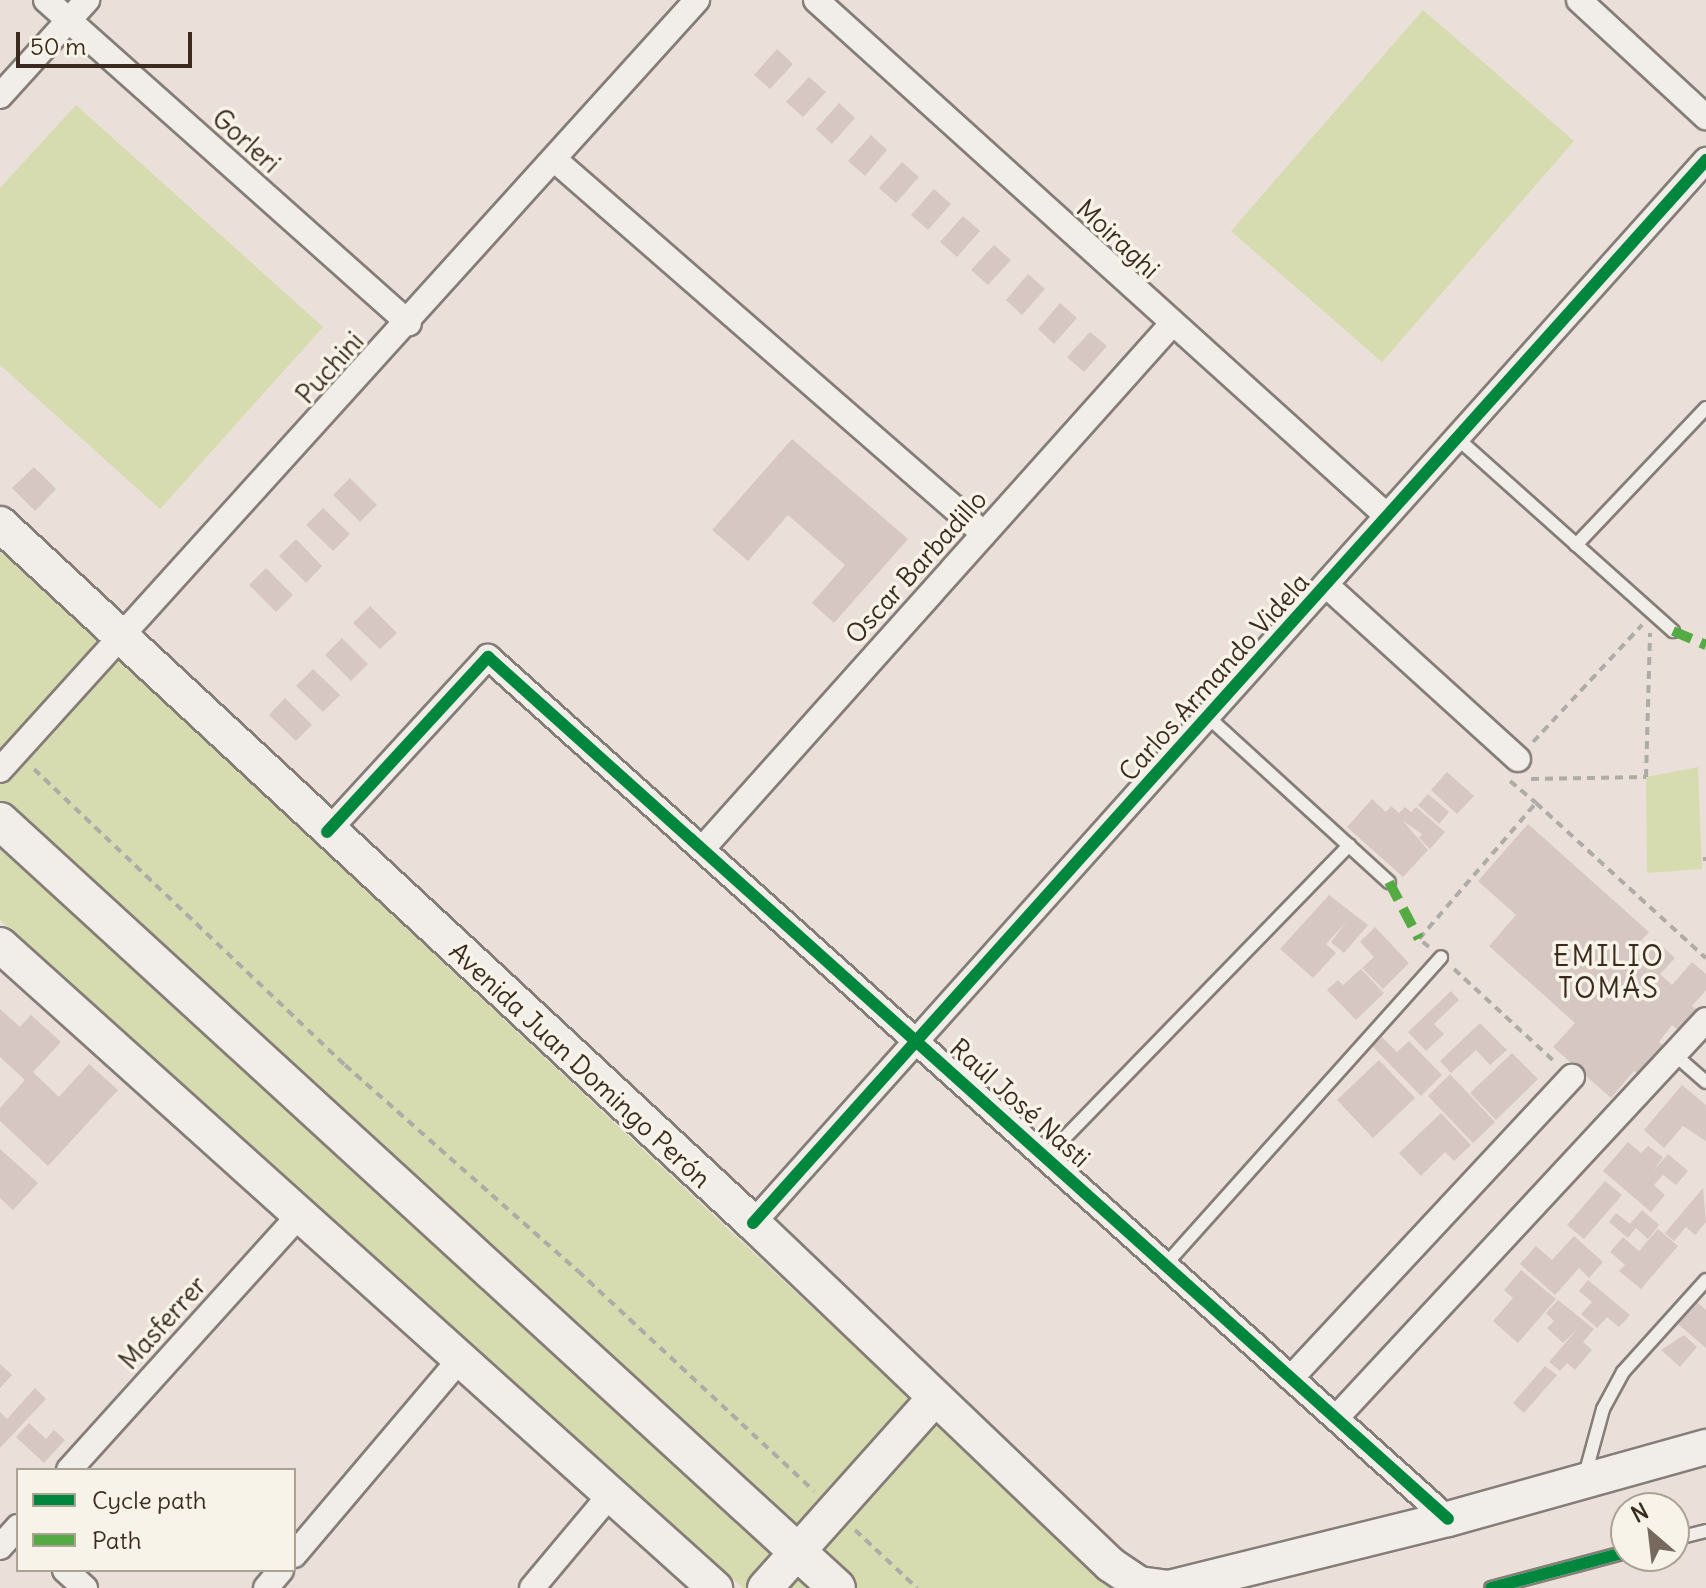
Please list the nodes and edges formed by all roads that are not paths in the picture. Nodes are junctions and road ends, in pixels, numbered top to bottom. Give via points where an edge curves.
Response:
1 (46, 0) edge
2 (87, 0) edge
3 (816, 0) edge
4 (1579, 0) edge
5 (686, 4) edge
6 (68, 20) junction
7 (0, 96) edge
8 (1706, 117) edge
9 (555, 160) junction
10 (1706, 160) edge
11 (409, 323) junction
12 (1171, 325) junction
13 (1706, 408) edge
14 (1457, 438) junction
15 (1386, 515) junction
16 (0, 524) edge
17 (984, 534) junction
18 (1576, 545) junction
19 (1326, 585) junction
20 (1673, 631) dead end
21 (124, 639) junction
22 (1208, 717) junction
23 (8, 761) edge
24 (1513, 769) road end
25 (0, 821) edge
26 (327, 832) junction
27 (1349, 845) junction
28 (704, 847) junction
29 (1389, 882) dead end
30 (0, 945) edge
31 (1441, 957) road end
32 (1706, 1020) edge
33 (917, 1040) junction
34 (1675, 1055) junction
35 (1572, 1077) road end
36 (1706, 1082) edge
37 (1046, 1157) junction
38 (300, 1214) junction
39 (753, 1223) junction
40 (1166, 1264) junction
41 (1706, 1280) edge
42 (460, 1359) junction
43 (1291, 1378) junction
44 (935, 1398) junction
45 (1336, 1418) junction
46 (1706, 1447) edge
47 (71, 1468) edge
48 (1583, 1482) junction
49 (611, 1494) junction
50 (0, 1511) edge
51 (1448, 1519) junction
52 (16, 1525) edge
53 (16, 1529) edge
54 (0, 1547) edge
55 (798, 1551) junction
56 (296, 1553) edge
57 (1610, 1556) edge
58 (67, 1572) edge
59 (279, 1572) edge
60 (85, 1588) edge
61 (266, 1588) edge
62 (532, 1588) edge
63 (715, 1588) edge
64 (765, 1588) edge
65 (837, 1588) edge
66 (1169, 1588) edge
67 (1491, 1588) edge

1 - 6 street, Gorleri
2 - 6 street
3 - 12 street, Moiraghi
4 - 8 street
5 - 9 street, Puchini
6 - 7 street
6 - 11 street, Gorleri
9 - 11 street, Puchini
9 - 17 street
10 - 14 street, Carlos Armando Videla
11 - 21 street, Puchini
12 - 15 street, Moiraghi
12 - 17 street, Oscar Barbadillo
13 - 18 lane
14 - 15 street, Carlos Armando Videla
14 - 18 lane
15 - 19 street, Carlos Armando Videla
16 - 21 main road, Avenida Juan Domingo Perón
17 - 28 street, Oscar Barbadillo
18 - 20 lane
19 - 22 street, Carlos Armando Videla
19 - 24 street
21 - 23 street, Puchini
21 - 26 main road, Avenida Juan Domingo Perón
22 - 27 lane
22 - 33 street, Carlos Armando Videla
25 - 55 main road
26 - 28 street, Raúl José Nasti via 488,657
26 - 39 main road, Avenida Juan Domingo Perón
27 - 29 lane
27 - 37 lane
28 - 33 street, Raúl José Nasti
30 - 38 main road
31 - 40 lane
32 - 34 street
33 - 37 street, Raúl José Nasti
33 - 39 street, Carlos Armando Videla
34 - 36 lane
34 - 45 street
35 - 43 street
37 - 40 street, Raúl José Nasti
38 - 42 main road
38 - 47 street, Masferrer
39 - 44 main road, Avenida Juan Domingo Perón
40 - 43 street, Raúl José Nasti
41 - 48 lane via 1623,1372 1603,1409
42 - 49 main road
42 - 56 street
43 - 45 street, Raúl José Nasti
44 - 55 main road
44 - 66 main road, Avenida Juan Domingo Perón via 1111,1565 1139,1584
45 - 51 street, Raúl José Nasti
46 - 48 main road
48 - 51 main road
49 - 62 street
49 - 63 main road
50 - 52 street
51 - 66 main road
53 - 54 street
55 - 64 main road
55 - 65 main road
57 - 67 lane
58 - 60 street
59 - 61 street

